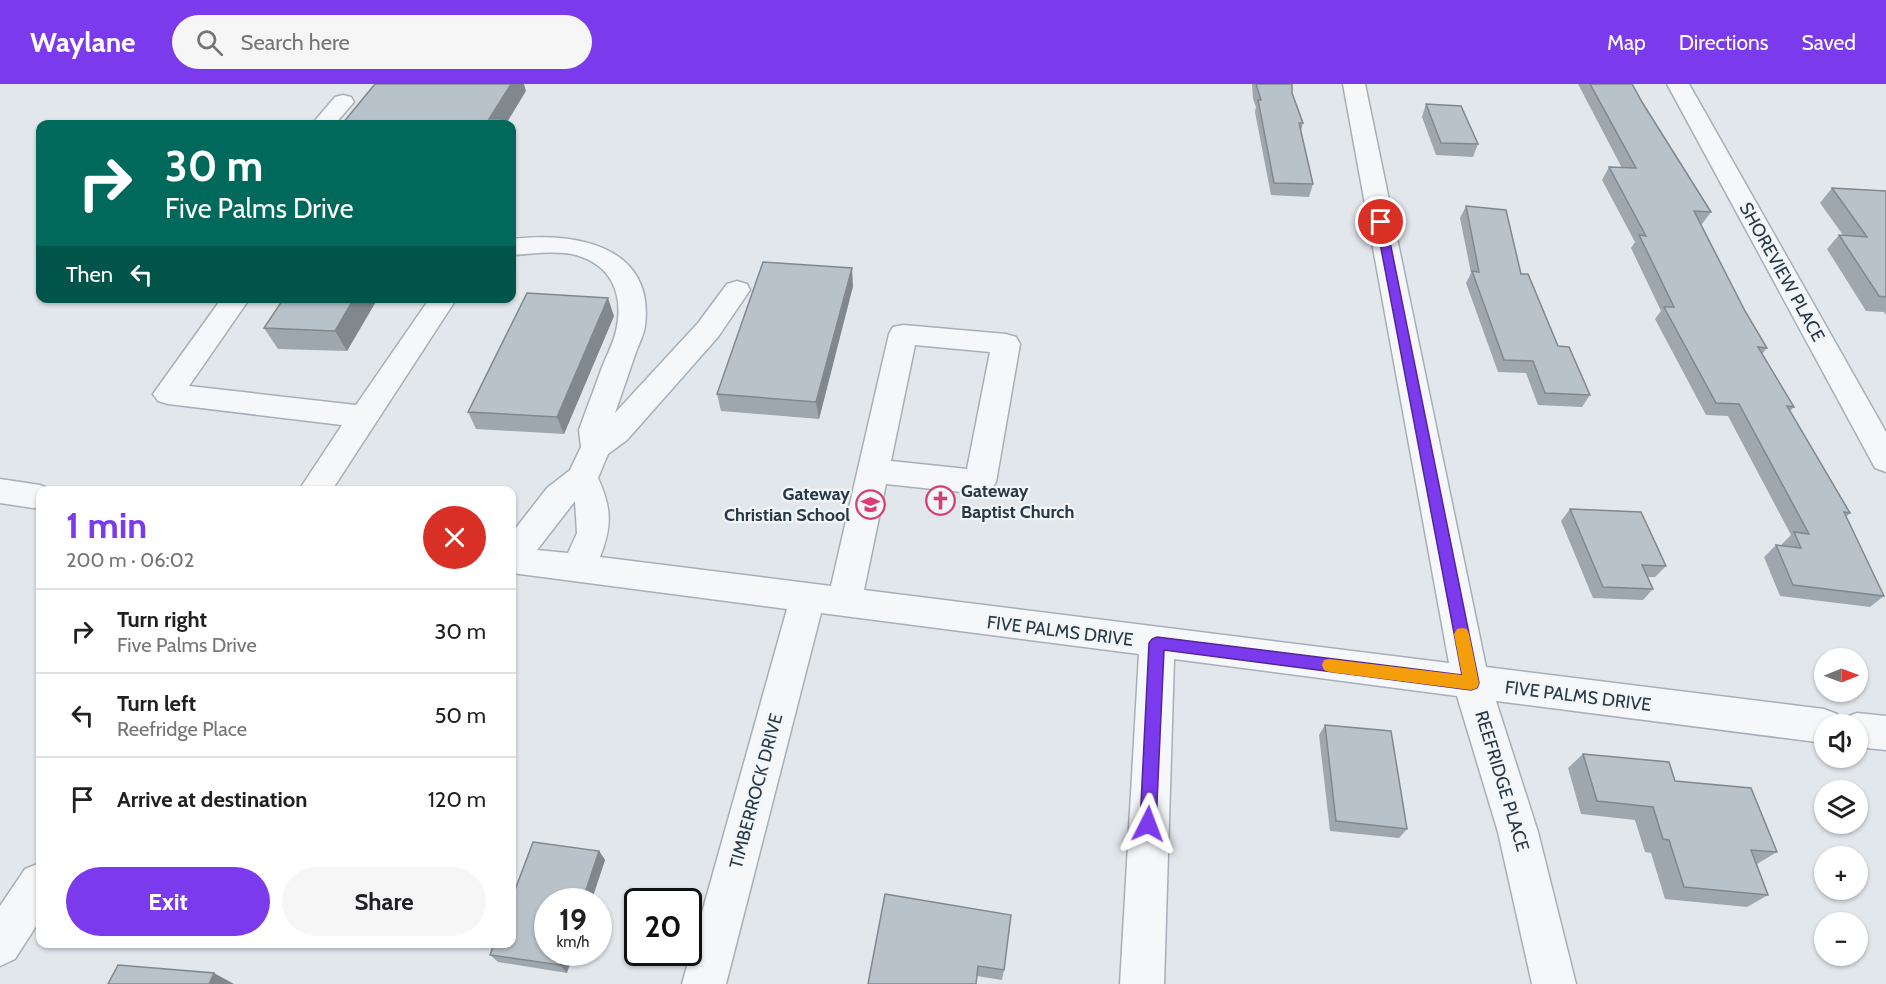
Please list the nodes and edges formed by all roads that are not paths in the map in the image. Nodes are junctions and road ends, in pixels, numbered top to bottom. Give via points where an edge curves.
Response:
1 (1354, 84) edge
2 (1678, 84) edge
3 (343, 102) dead end
4 (327, 120) edge
5 (516, 247) edge
6 (737, 290) dead end
7 (233, 303) edge
8 (441, 303) edge
9 (364, 417) junction
10 (596, 447) junction
11 (1886, 460) edge
12 (873, 471) junction
13 (582, 478) junction
14 (318, 486) edge
15 (0, 491) edge
16 (36, 496) edge
17 (516, 554) edge
18 (516, 560) edge
19 (578, 569) junction
20 (826, 601) junction
21 (1157, 643) junction
22 (1471, 683) junction
23 (1814, 725) edge
24 (1868, 731) edge
25 (1886, 733) edge
26 (36, 890) edge
27 (0, 944) edge
28 (704, 984) edge
29 (1142, 984) edge
30 (1554, 984) edge

1 - 22 street, REEFRIDGE PLACE
2 - 11 street, SHOREVIEW PLACE
3 - 4 street
5 - 10 street via 544,244 584,249 613,263 630,288 631,327 594,430
6 - 10 street via 708,330 616,432
7 - 9 street via 168,394
8 - 9 street
9 - 14 street
10 - 13 street
12 - 12 street, TIMBERROCK DRIVE via 903,334 1006,344 980,482
12 - 20 street, TIMBERROCK DRIVE
13 - 17 street via 558,497
13 - 19 street via 591,498 593,533
15 - 16 street
18 - 19 street, FIVE PALMS DRIVE
19 - 20 street, FIVE PALMS DRIVE
20 - 21 street, FIVE PALMS DRIVE
20 - 28 street, TIMBERROCK DRIVE
21 - 22 street, FIVE PALMS DRIVE
21 - 29 street
22 - 23 street, FIVE PALMS DRIVE
22 - 30 street, REEFRIDGE PLACE via 1500,766 1535,892
24 - 25 street
26 - 27 street

